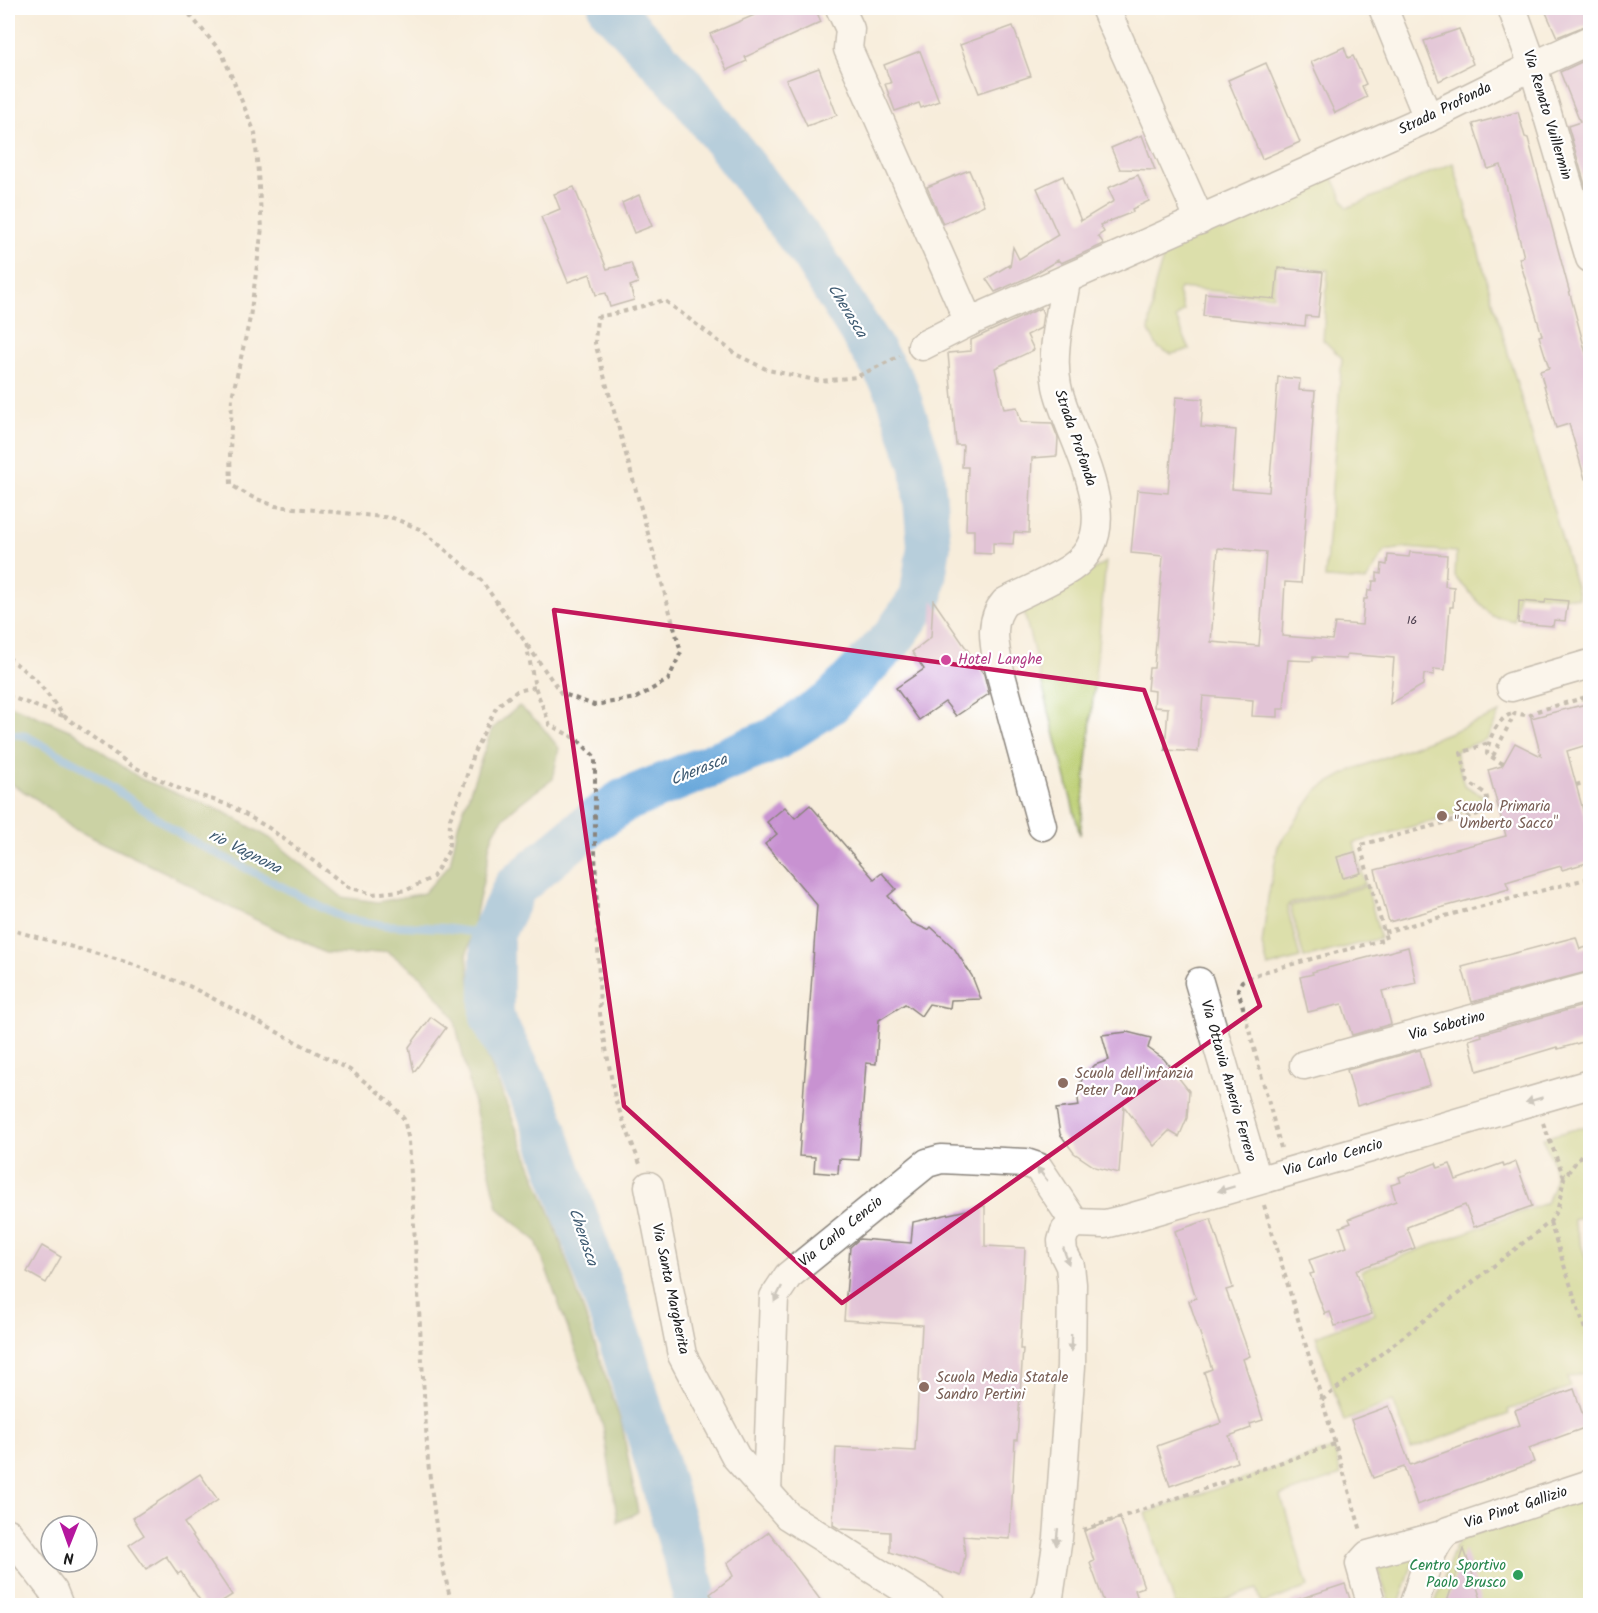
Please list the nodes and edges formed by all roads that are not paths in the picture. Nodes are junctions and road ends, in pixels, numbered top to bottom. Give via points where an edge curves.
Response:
1 (840, 8) edge
2 (1105, 8) edge
3 (1383, 8) edge
4 (1512, 8) edge
5 (1590, 40) edge
6 (1533, 66) junction
7 (1428, 118) junction
8 (1200, 220) junction
9 (1590, 258) edge
10 (1066, 280) junction
11 (969, 322) junction
12 (922, 346) road end
13 (1590, 664) edge
14 (1519, 693) road end
15 (1042, 826) dead end
16 (1199, 982) dead end
17 (1590, 987) edge
18 (1304, 1065) dead end
19 (1590, 1084) edge
20 (1257, 1180) junction
21 (649, 1186) road end
22 (1075, 1223) junction
23 (1590, 1484) edge
24 (767, 1493) junction
25 (8, 1533) edge
26 (1442, 1535) junction
27 (59, 1605) edge
28 (931, 1605) edge
29 (1044, 1605) edge
30 (1372, 1605) edge
31 (1413, 1605) edge

1 - 11 street via 850,29 848,49
2 - 8 street
3 - 7 street
4 - 6 street, Via Renato Vuillermin
5 - 6 street, Strada Profonda
6 - 7 street, Strada Profonda
6 - 9 street, Via Renato Vuillermin
7 - 8 street, Strada Profonda
8 - 10 street, Strada Profonda
10 - 11 street, Strada Profonda
10 - 15 street, Strada Profonda via 1056,346 1057,384 1092,483 1097,520 1094,536 1072,568 1005,602 994,621 998,664
11 - 12 street, Strada Profonda
13 - 14 street
16 - 20 street, Via Ottavia Amerio Ferrero
17 - 18 street, Via Sabotino
19 -> 20 street, Via Carlo Cencio
20 -> 22 street, Via Carlo Cencio via 1105,1224
21 - 24 street, Via Santa Margherita via 682,1355 736,1457
22 -> 24 street, Via Carlo Cencio via 1038,1167 1026,1163 941,1159 927,1162 788,1276 774,1298
22 -> 29 street via 1065,1231 1062,1240 1072,1284 1071,1366 1058,1538 1049,1597
23 - 26 street, Via Pinot Gallizio
24 - 28 street, Via Santa Margherita via 788,1516
25 - 27 street
26 - 30 street, Via Pinot Gallizio via 1368,1555 1360,1564
26 - 31 street

